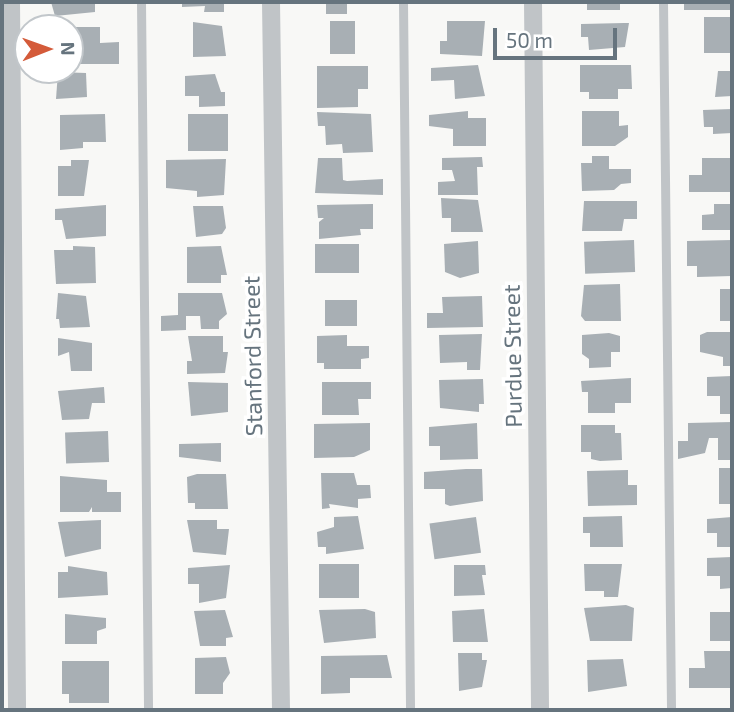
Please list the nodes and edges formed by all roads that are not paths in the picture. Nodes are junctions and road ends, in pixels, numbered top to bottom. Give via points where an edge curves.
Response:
1 (11, 2) edge
2 (141, 2) edge
3 (271, 2) edge
4 (402, 2) edge
5 (533, 2) edge
6 (663, 2) edge
7 (17, 710) edge
8 (148, 710) edge
9 (281, 710) edge
10 (410, 710) edge
11 (540, 710) edge
12 (671, 710) edge

1 - 7 street
2 - 8 lane
3 - 9 street, Stanford Street
4 - 10 lane
5 - 11 street, Purdue Street
6 - 12 lane

